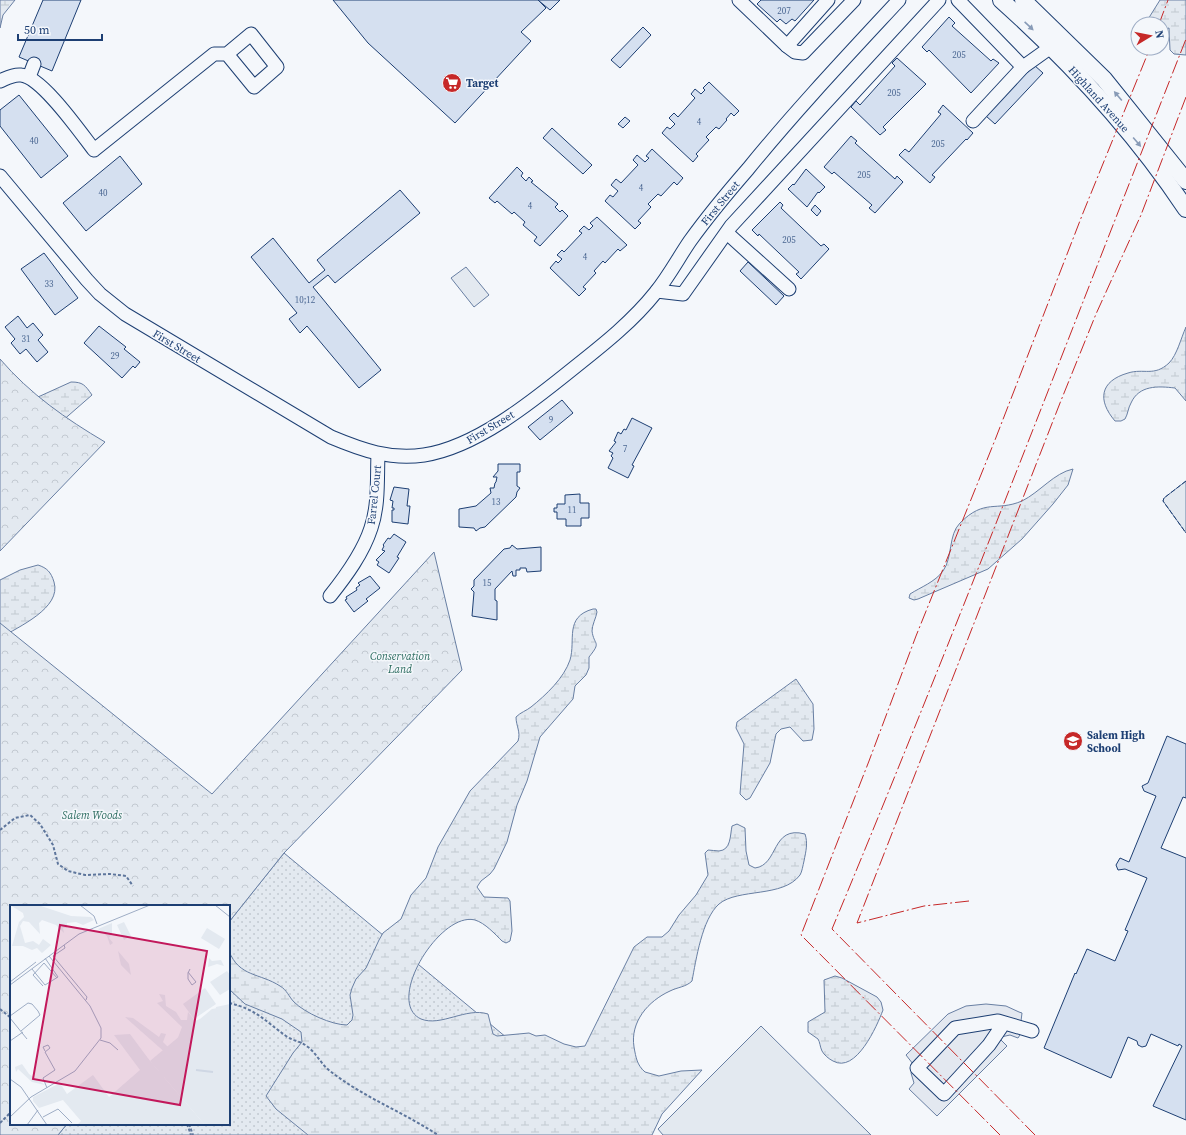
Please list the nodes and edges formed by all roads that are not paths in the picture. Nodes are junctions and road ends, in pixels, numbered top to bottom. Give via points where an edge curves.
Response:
1 (739, 0) edge
2 (828, 0) edge
3 (854, 0) edge
4 (899, 0) edge
5 (939, 0) edge
6 (958, 0) edge
7 (1000, 0) edge
8 (1023, 0) edge
9 (787, 46) junction
10 (1051, 47) junction
11 (227, 54) dead end
12 (34, 64) dead end
13 (1023, 67) junction
14 (29, 77) junction
15 (0, 81) edge
16 (973, 121) dead end
17 (0, 176) edge
18 (1186, 181) edge
19 (1186, 209) edge
20 (727, 233) junction
21 (789, 289) dead end
22 (657, 291) junction
23 (378, 454) junction
24 (330, 596) dead end
25 (1004, 1023) junction
26 (1032, 1031) dead end

1 - 9 street
2 - 9 street
3 - 9 street via 803,53 795,52
4 - 22 street, First Street via 790,118 701,226
5 - 20 street
6 - 13 street
7 -> 10 main road, Highland Avenue
18 -> 8 main road, Highland Avenue via 1104,79
10 - 13 street
10 -> 19 main road, Highland Avenue via 1081,77 1144,150
11 - 14 street via 214,54 94,150 46,90
12 - 14 street
13 - 16 street
14 - 15 street via 13,76
17 - 23 street, First Street via 91,285 125,314 331,437 358,449
20 - 21 street
20 - 22 street via 683,294
22 - 23 street, First Street via 621,330 504,420 469,440 425,455
23 - 24 street, Farrel Court via 372,527 355,560
25 - 25 street via 998,1021 955,1028 917,1068 944,1094 989,1044
25 - 26 street

